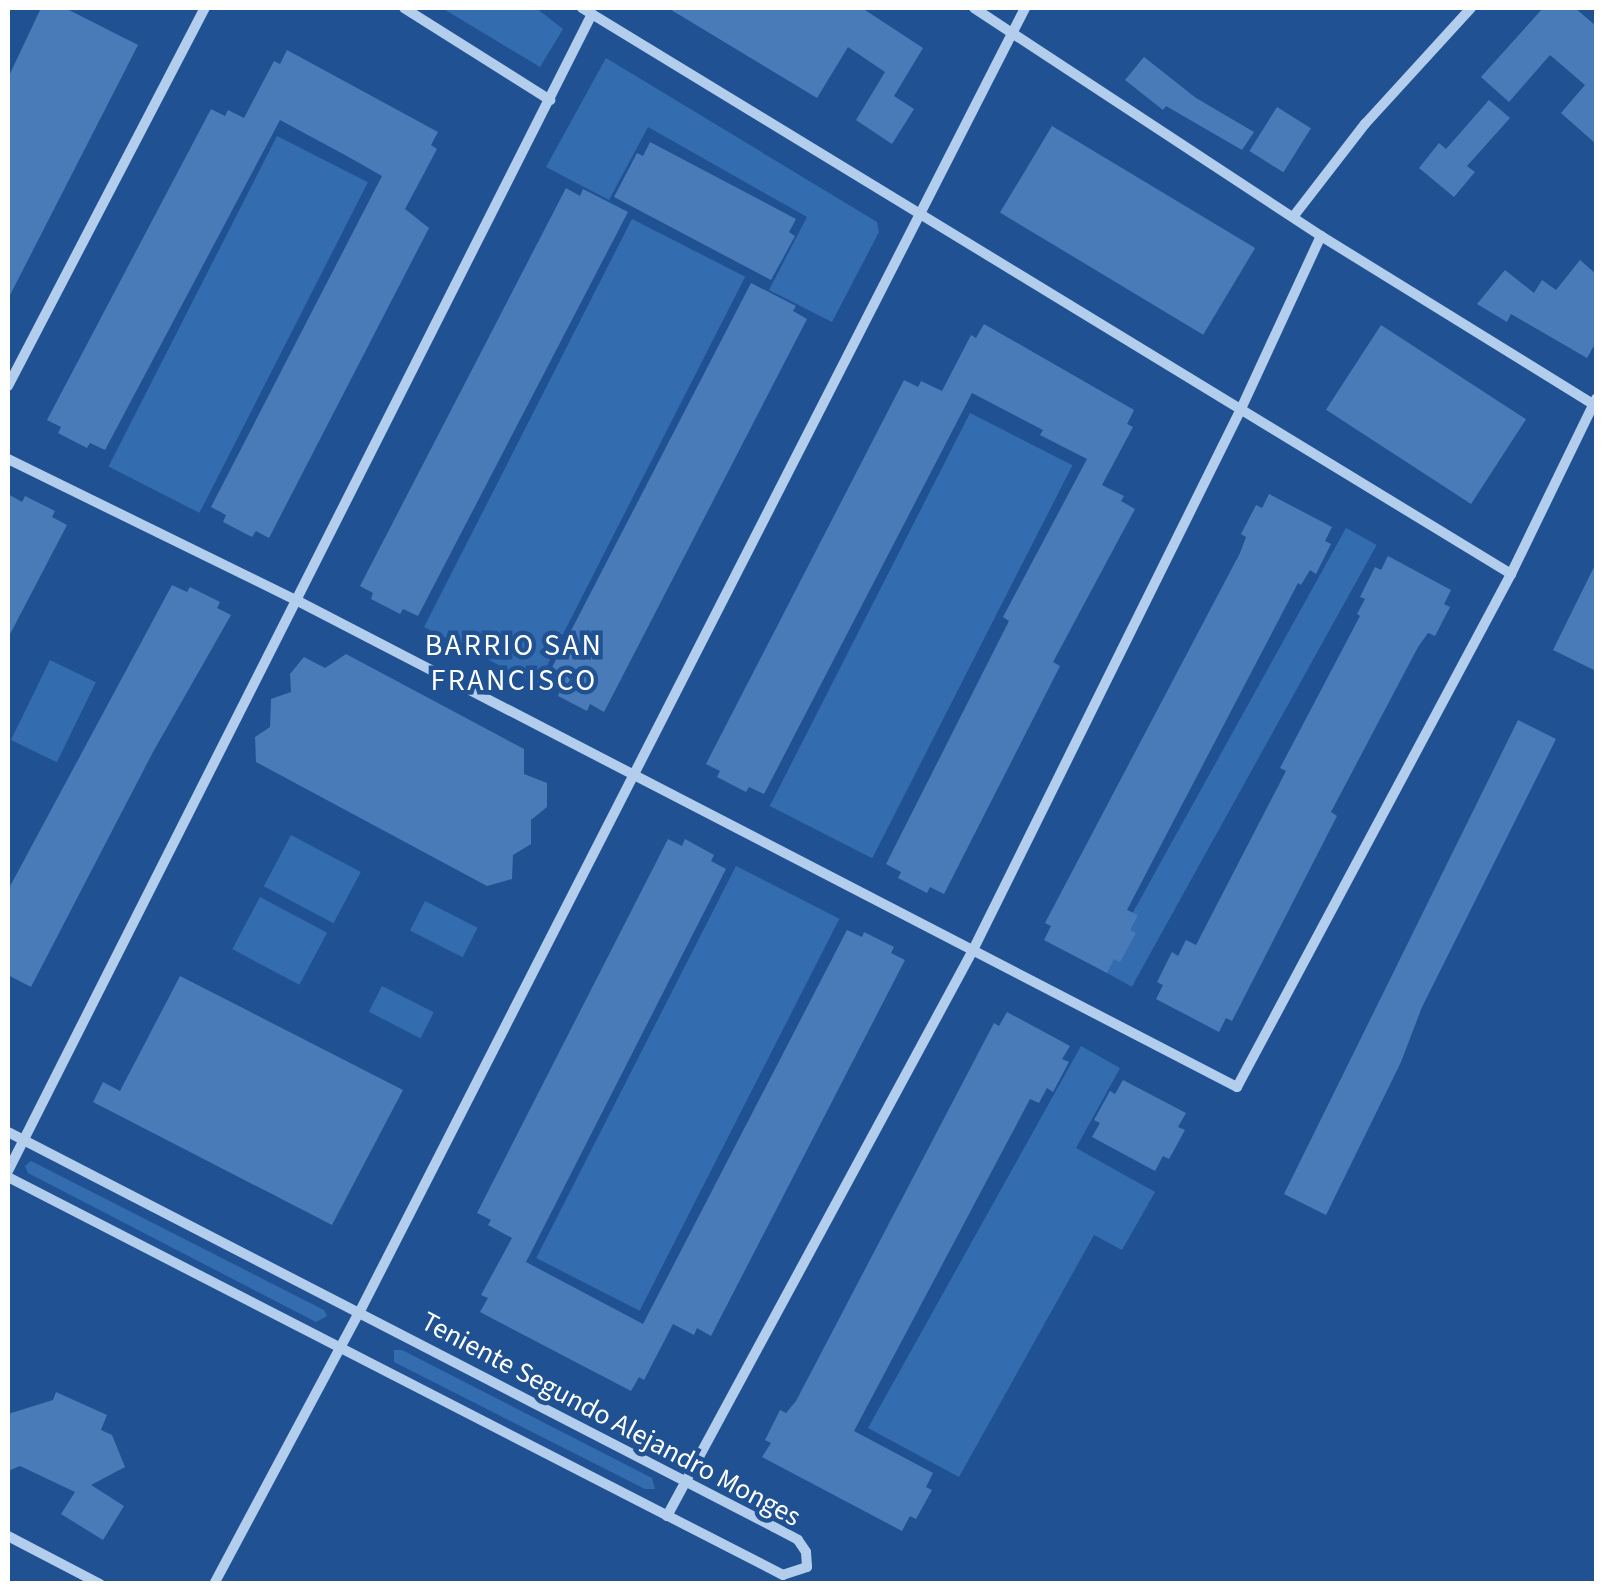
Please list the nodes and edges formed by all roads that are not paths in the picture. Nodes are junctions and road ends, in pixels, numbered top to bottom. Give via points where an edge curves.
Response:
1 (206, 8) edge
2 (404, 8) edge
3 (974, 8) edge
4 (1024, 8) edge
5 (1471, 8) edge
6 (587, 11) edge
7 (1011, 30) junction
8 (550, 100) junction
9 (918, 210) junction
10 (1292, 217) junction
11 (1321, 236) junction
12 (8, 386) edge
13 (1594, 402) edge
14 (1240, 411) junction
15 (8, 458) edge
16 (1511, 574) junction
17 (294, 599) junction
18 (634, 775) junction
19 (972, 950) junction
20 (8, 1132) edge
21 (24, 1140) junction
22 (8, 1174) edge
23 (359, 1313) junction
24 (341, 1348) junction
25 (685, 1481) junction
26 (667, 1516) junction
27 (8, 1536) edge
28 (100, 1584) edge
29 (214, 1584) edge

1 - 12 street
2 - 8 street
3 - 7 street
4 - 7 street
5 - 10 street via 1365,124
6 - 8 street
6 - 9 street
7 - 9 street
7 - 10 street
8 - 17 street
9 - 14 street
9 - 18 street
10 - 11 street
11 - 13 street
11 - 14 street
13 - 16 street
14 - 16 street
14 - 19 street
15 - 17 street
16 - 19 street via 1236,1087
17 - 18 street
17 - 21 street
18 - 19 street
18 - 23 street
19 - 25 street
20 - 21 street, Teniente Segundo Alejandro Monges
21 - 22 street
21 - 23 street, Teniente Segundo Alejandro Monges
22 - 24 street, Teniente Segundo Alejandro Monges
23 - 24 street
23 - 25 street, Teniente Segundo Alejandro Monges
24 - 26 street, Teniente Segundo Alejandro Monges
24 - 29 street
25 - 26 street
25 - 26 street, Teniente Segundo Alejandro Monges via 798,1540 807,1567 783,1575
27 - 28 street

